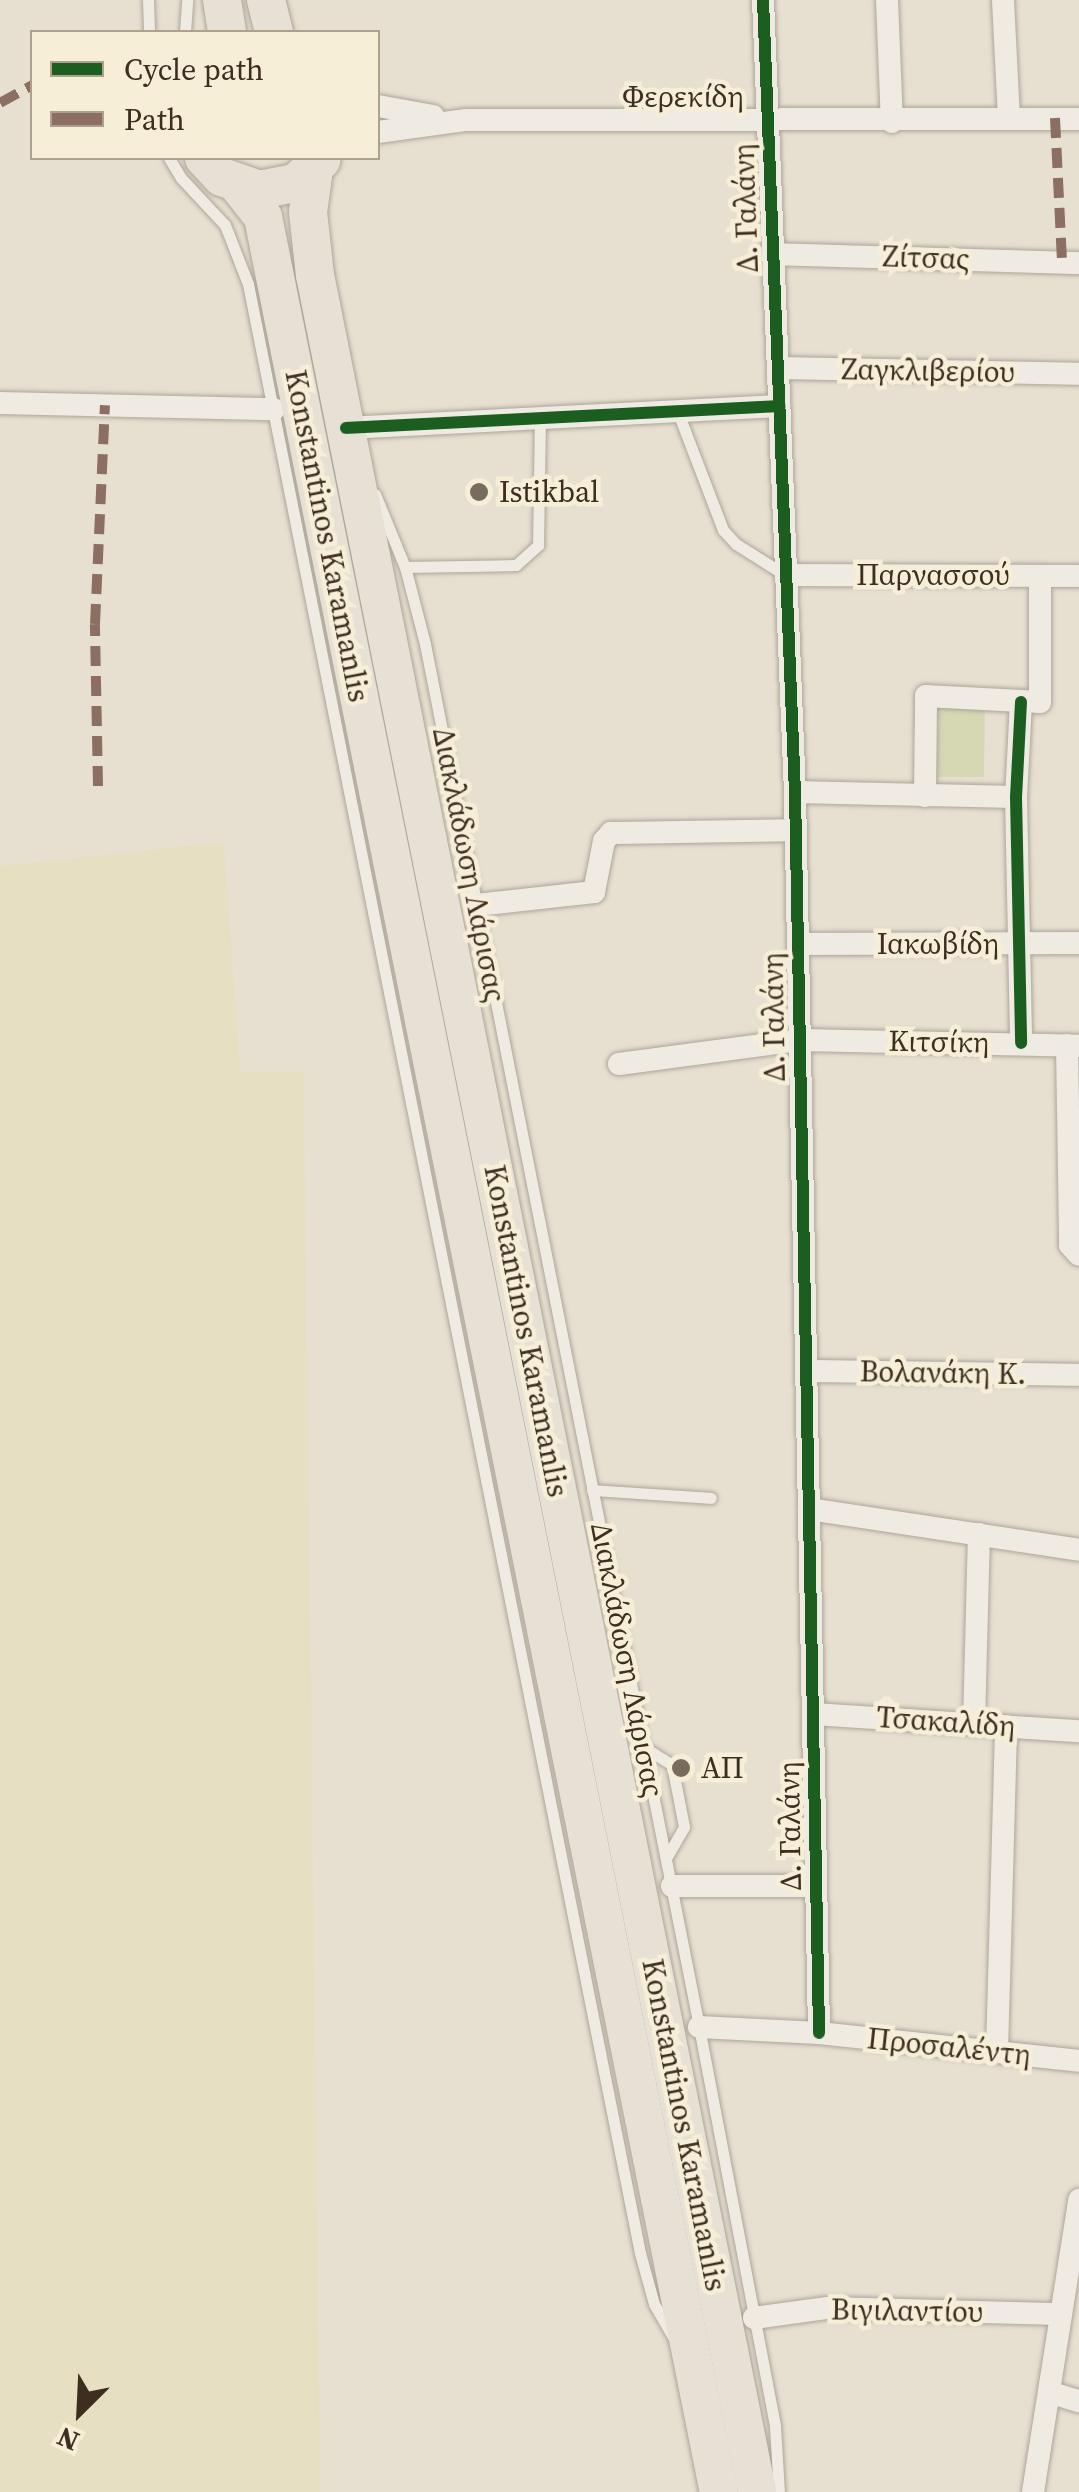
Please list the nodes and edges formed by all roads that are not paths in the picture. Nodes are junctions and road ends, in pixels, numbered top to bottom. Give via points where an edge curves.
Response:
1 (148, 0) edge
2 (186, 0) edge
3 (222, 0) edge
4 (763, 0) edge
5 (887, 0) edge
6 (1003, 0) edge
7 (149, 30) edge
8 (186, 30) edge
9 (227, 30) edge
10 (380, 106) edge
11 (1008, 118) junction
12 (1079, 118) edge
13 (466, 120) junction
14 (768, 122) junction
15 (892, 122) junction
16 (380, 132) edge
17 (170, 160) edge
18 (206, 160) edge
19 (320, 161) edge
20 (238, 185) junction
21 (773, 254) junction
22 (1079, 263) edge
23 (778, 368) junction
24 (1079, 374) edge
25 (0, 402) edge
26 (779, 406) junction
27 (274, 410) junction
28 (677, 410) junction
29 (540, 419) junction
30 (346, 428) junction
31 (405, 566) junction
32 (786, 575) junction
33 (1040, 576) junction
34 (1079, 576) edge
35 (1022, 702) junction
36 (795, 792) junction
37 (925, 796) junction
38 (1016, 796) junction
39 (796, 830) junction
40 (477, 905) junction
41 (1079, 943) edge
42 (798, 944) junction
43 (1020, 944) junction
44 (800, 1040) junction
45 (1022, 1043) junction
46 (1073, 1046) edge
47 (619, 1064) dead end
48 (1079, 1256) edge
49 (806, 1370) junction
50 (1079, 1375) edge
51 (592, 1490) junction
52 (711, 1498) dead end
53 (809, 1509) junction
54 (979, 1534) junction
55 (1079, 1550) edge
56 (813, 1714) junction
57 (974, 1724) junction
58 (1006, 1726) junction
59 (1079, 1731) edge
60 (645, 1748) junction
61 (666, 1858) junction
62 (672, 1886) junction
63 (816, 1886) junction
64 (700, 2026) junction
65 (819, 2033) junction
66 (997, 2052) junction
67 (1079, 2061) edge
68 (1079, 2200) edge
69 (1061, 2314) junction
70 (754, 2318) junction
71 (695, 2365) junction
72 (1052, 2393) junction
73 (1079, 2401) edge
74 (717, 2477) edge
75 (756, 2492) edge
76 (779, 2492) edge
77 (1033, 2492) edge

1 - 7 lane
2 - 8 lane
3 - 9 main road
4 - 14 street, Δ. Γαλάνη
5 - 15 street
6 - 11 street
10 - 13 street, Φερεκίδη
11 - 12 street, Φερεκίδη
11 - 15 street, Φερεκίδη
13 - 14 street, Φερεκίδη
13 - 16 street, Φερεκίδη
14 - 15 street, Φερεκίδη
14 - 21 street, Δ. Γαλάνη
17 - 27 lane via 235,244
18 - 20 main road, Κonstantinos Karamanlis
19 - 20 main road via 284,187
19 - 30 main road, Κonstantinos Karamanlis via 310,238
20 - 71 main road, Κonstantinos Karamanlis via 263,218
21 - 22 street, Ζίτσας
21 - 23 street, Δ. Γαλάνη
23 - 24 street, Ζαγκλιβερίου
23 - 26 street, Δ. Γαλάνη
25 - 27 street
26 - 28 street
26 - 32 street, Δ. Γαλάνη
27 - 71 lane via 640,2254 654,2304
28 - 29 street
28 - 32 lane via 716,519 736,544
29 - 30 street
29 - 31 lane via 538,545 516,564
30 - 31 lane, Διακλάδωση Λάρισας
30 - 75 main road, Κonstantinos Karamanlis
31 - 40 lane, Διακλάδωση Λάρισας
32 - 33 street, Παρνασσού
32 - 36 street, Δ. Γαλάνη
33 - 34 street, Παρνασσού
33 - 35 street via 1040,702
35 - 37 street via 926,696
35 - 38 street
36 - 37 street
36 - 39 street, Δ. Γαλάνη
37 - 38 street
38 - 43 street
39 - 40 street via 611,833 594,892
39 - 42 street, Δ. Γαλάνη
40 - 51 lane, Διακλάδωση Λάρισας
41 - 43 street, Ιακωβίδη
42 - 43 street, Ιακωβίδη
42 - 44 street, Δ. Γαλάνη
43 - 45 street
44 - 45 street, Κιτσίκη
44 - 47 street, Κιτσίκη
44 - 49 street, Δ. Γαλάνη
45 - 46 street, Κιτσίκη
46 - 48 street via 1070,1245
49 - 50 street, Βολανάκη Κ.
49 - 53 street, Δ. Γαλάνη
51 - 52 lane
51 - 60 lane, Διακλάδωση Λάρισας
53 - 54 street
53 - 56 street, Δ. Γαλάνη
54 - 55 street
54 - 57 street
56 - 57 street, Τσακαλίδη
56 - 63 street, Δ. Γαλάνη
57 - 58 street, Τσακαλίδη
58 - 59 street, Τσακαλίδη
58 - 66 street
60 - 61 lane, Διακλάδωση Λάρισας
60 - 61 lane via 672,1765 684,1827
61 - 62 lane, Διακλάδωση Λάρισας
62 - 63 street
62 - 64 lane, Διακλάδωση Λάρισας
63 - 65 street, Δ. Γαλάνη
64 - 65 street, Προσαλέντη
64 - 70 lane, Διακλάδωση Λάρισας
65 - 66 street, Προσαλέντη
66 - 67 street, Προσαλέντη
68 - 69 street
69 - 70 street, Βιγιλαντίου via 827,2308
69 - 72 street
70 - 76 lane, Διακλάδωση Λάρισας via 775,2427
71 - 74 main road
72 - 73 street
72 - 77 street

